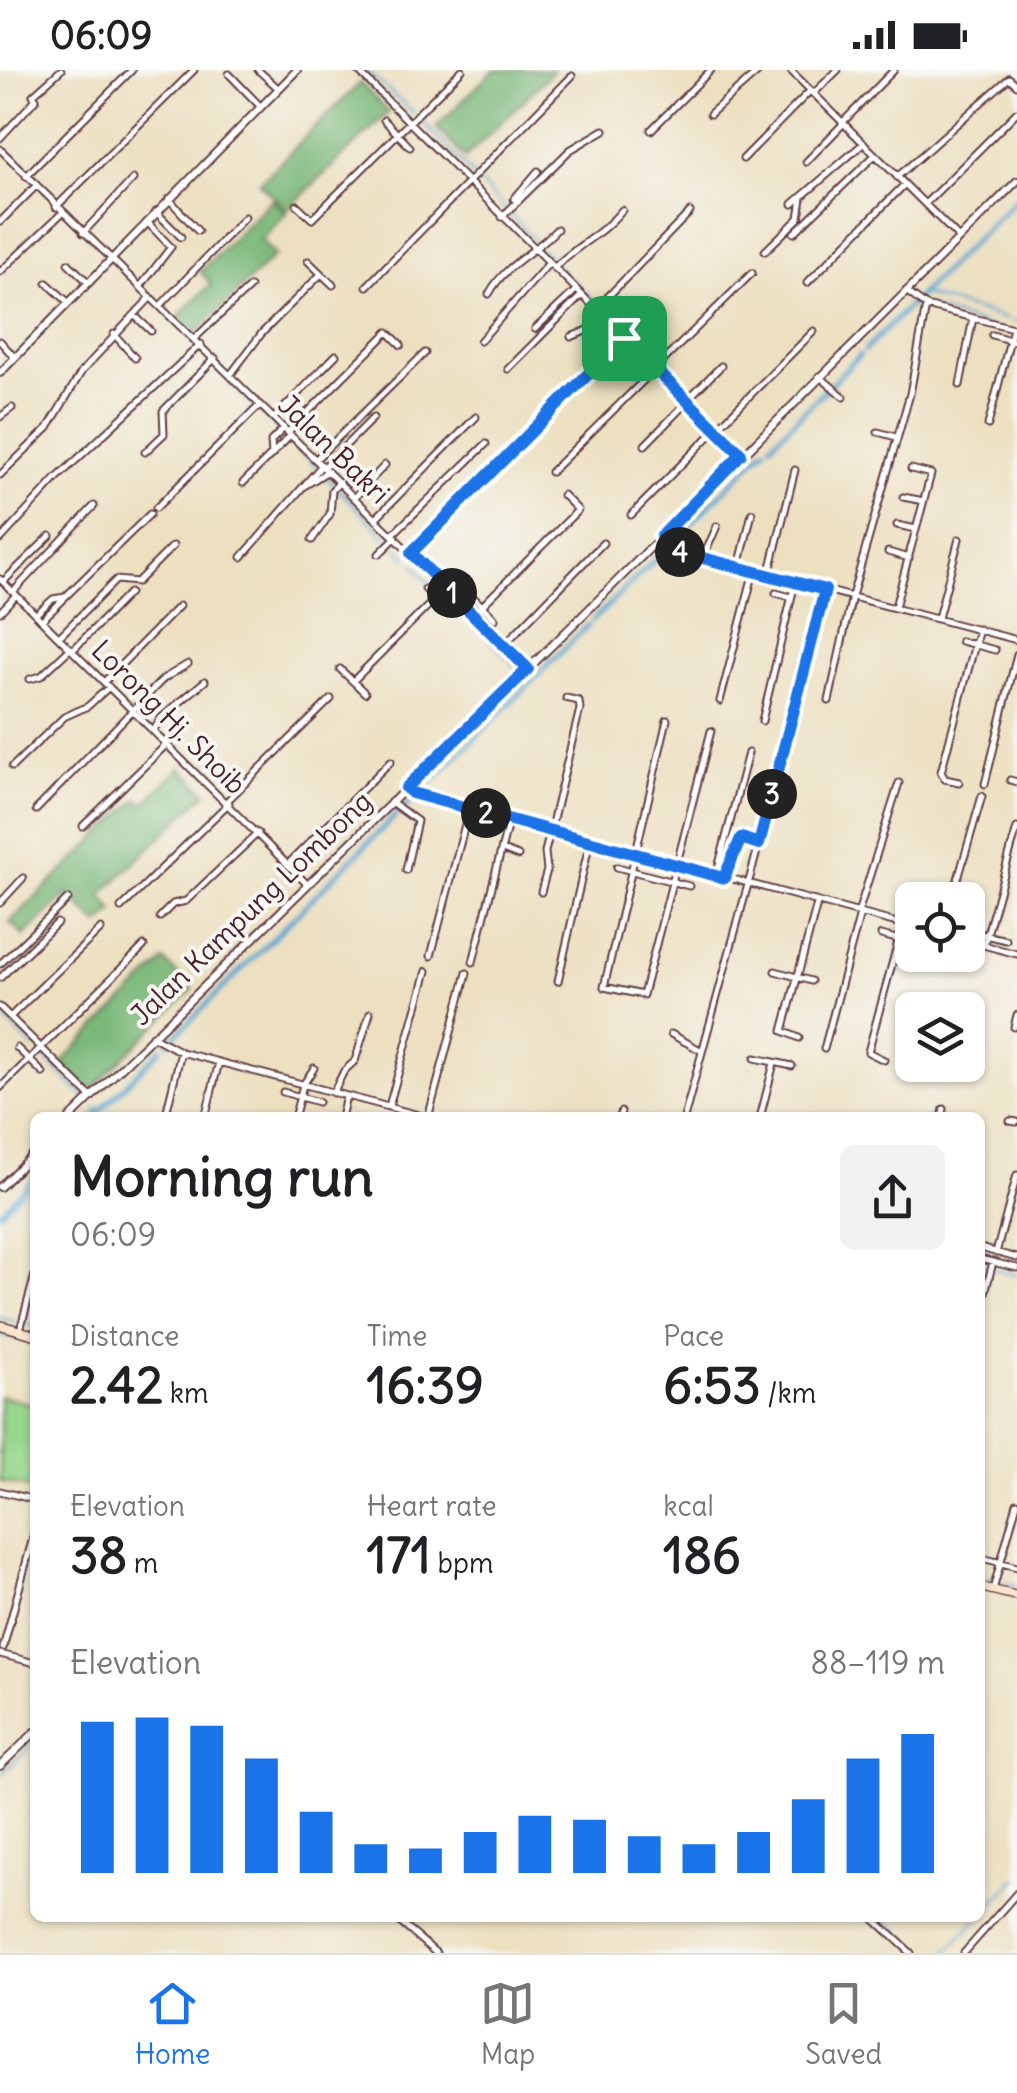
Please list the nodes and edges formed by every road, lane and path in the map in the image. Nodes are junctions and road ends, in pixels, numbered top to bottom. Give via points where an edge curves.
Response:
1 (62, 70) edge
2 (132, 70) edge
3 (194, 70) edge
4 (258, 70) edge
5 (296, 70) edge
6 (357, 70) edge
7 (462, 70) edge
8 (711, 70) edge
9 (760, 70) edge
10 (790, 70) edge
11 (838, 70) edge
12 (894, 70) edge
13 (229, 74) dead end
14 (572, 76) dead end
15 (1017, 85) edge
16 (278, 88) junction
17 (812, 93) junction
18 (260, 106) junction
19 (1017, 112) edge
20 (710, 114) dead end
21 (384, 120) dead end
22 (410, 122) junction
23 (842, 123) junction
24 (604, 130) dead end
25 (652, 130) dead end
26 (398, 134) junction
27 (0, 138) edge
28 (864, 144) junction
29 (410, 147) dead end
30 (2, 154) edge
31 (875, 155) junction
32 (743, 159) dead end
33 (806, 162) dead end
34 (538, 171) dead end
35 (26, 176) junction
36 (898, 177) junction
37 (134, 179) dead end
38 (473, 180) junction
39 (1017, 180) edge
40 (904, 184) junction
41 (36, 186) junction
42 (803, 196) junction
43 (168, 199) junction
44 (793, 204) dead end
45 (925, 204) junction
46 (297, 205) dead end
47 (56, 206) junction
48 (506, 210) junction
49 (622, 210) dead end
50 (156, 212) junction
51 (690, 212) dead end
52 (62, 213) junction
53 (245, 217) dead end
54 (146, 221) junction
55 (0, 222) edge
56 (557, 230) dead end
57 (198, 232) dead end
58 (84, 233) junction
59 (794, 234) dead end
60 (181, 236) dead end
61 (959, 238) junction
62 (532, 246) junction
63 (765, 251) dead end
64 (112, 258) junction
65 (308, 261) dead end
66 (68, 263) dead end
67 (554, 265) junction
68 (0, 272) edge
69 (752, 273) dead end
70 (321, 274) junction
71 (47, 283) dead end
72 (806, 283) dead end
73 (89, 284) junction
74 (140, 286) junction
75 (333, 286) dead end
76 (367, 286) dead end
77 (250, 287) dead end
78 (579, 293) junction
79 (909, 293) junction
80 (488, 294) dead end
81 (151, 297) junction
82 (70, 304) junction
83 (160, 306) junction
84 (924, 307) junction
85 (596, 308) junction
86 (134, 314) junction
87 (603, 316) junction
88 (972, 320) junction
89 (535, 329) dead end
90 (152, 331) dead end
91 (814, 331) dead end
92 (1014, 331) edge
93 (114, 334) junction
94 (992, 334) dead end
95 (571, 336) dead end
96 (624, 338) junction
97 (0, 340) edge
98 (198, 341) junction
99 (480, 342) dead end
100 (401, 345) dead end
101 (425, 354) dead end
102 (336, 356) dead end
103 (16, 358) junction
104 (135, 358) dead end
105 (215, 358) junction
106 (720, 366) dead end
107 (508, 369) dead end
108 (656, 370) junction
109 (0, 373) edge
110 (231, 374) junction
111 (819, 376) junction
112 (960, 385) dead end
113 (844, 397) dead end
114 (687, 401) junction
115 (260, 405) junction
116 (12, 408) dead end
117 (0, 417) edge
118 (476, 417) dead end
119 (274, 418) junction
120 (373, 418) dead end
121 (988, 425) dead end
122 (717, 430) junction
123 (288, 432) junction
124 (878, 432) dead end
125 (896, 437) junction
126 (486, 444) dead end
127 (645, 444) dead end
128 (145, 452) dead end
129 (741, 454) junction
130 (385, 465) dead end
131 (322, 466) junction
132 (795, 470) dead end
133 (912, 470) dead end
134 (552, 472) dead end
135 (0, 475) edge
136 (242, 482) dead end
137 (340, 482) junction
138 (563, 495) dead end
139 (355, 497) junction
140 (904, 497) dead end
141 (924, 501) junction
142 (94, 506) dead end
143 (156, 508) dead end
144 (150, 514) dead end
145 (752, 514) dead end
146 (630, 515) dead end
147 (376, 518) junction
148 (896, 525) dead end
149 (717, 526) dead end
150 (916, 530) junction
151 (50, 536) dead end
152 (395, 536) junction
153 (662, 539) junction
154 (0, 540) edge
155 (312, 540) dead end
156 (959, 540) dead end
157 (603, 544) dead end
158 (173, 546) dead end
159 (888, 552) dead end
160 (411, 553) junction
161 (379, 554) dead end
162 (242, 556) dead end
163 (703, 558) junction
164 (909, 558) junction
165 (738, 567) junction
166 (754, 571) junction
167 (769, 575) junction
168 (2, 581) edge
169 (795, 582) junction
170 (424, 588) dead end
171 (446, 588) junction
172 (825, 590) junction
173 (14, 593) junction
174 (129, 593) dead end
175 (469, 593) dead end
176 (776, 593) dead end
177 (852, 596) junction
178 (792, 597) junction
179 (65, 598) junction
180 (436, 600) junction
181 (179, 606) dead end
182 (482, 606) junction
183 (895, 607) junction
184 (445, 609) dead end
185 (0, 612) edge
186 (36, 614) junction
187 (474, 614) junction
188 (938, 618) junction
189 (495, 619) dead end
190 (42, 620) junction
191 (979, 629) junction
192 (59, 637) junction
193 (1017, 640) edge
194 (961, 641) dead end
195 (504, 644) junction
196 (976, 645) junction
197 (72, 649) junction
198 (995, 650) dead end
199 (1017, 654) edge
200 (188, 664) dead end
201 (340, 669) dead end
202 (528, 669) junction
203 (30, 679) dead end
204 (205, 681) dead end
205 (352, 681) junction
206 (106, 684) junction
207 (364, 693) dead end
208 (566, 698) dead end
209 (331, 699) dead end
210 (720, 701) dead end
211 (829, 701) dead end
212 (134, 711) junction
213 (667, 720) dead end
214 (762, 722) dead end
215 (154, 730) junction
216 (712, 731) dead end
217 (168, 743) junction
218 (748, 754) dead end
219 (391, 761) dead end
220 (12, 767) dead end
221 (959, 782) dead end
222 (899, 783) dead end
223 (984, 784) dead end
224 (406, 788) junction
225 (982, 796) dead end
226 (228, 802) junction
227 (391, 802) junction
228 (469, 808) junction
229 (36, 810) dead end
230 (509, 818) junction
231 (82, 826) dead end
232 (1017, 828) edge
233 (551, 830) junction
234 (258, 833) junction
235 (590, 841) junction
236 (759, 844) junction
237 (502, 850) junction
238 (637, 855) junction
239 (518, 856) dead end
240 (288, 864) junction
241 (677, 866) junction
242 (617, 867) dead end
243 (406, 870) dead end
244 (632, 871) junction
245 (720, 877) junction
246 (23, 878) dead end
247 (674, 882) junction
248 (957, 882) edge
249 (308, 884) junction
250 (748, 885) junction
251 (689, 886) dead end
252 (540, 892) dead end
253 (68, 899) dead end
254 (0, 902) edge
255 (817, 904) junction
256 (121, 908) dead end
257 (859, 913) junction
258 (160, 917) dead end
259 (895, 923) edge
260 (57, 924) dead end
261 (101, 929) dead end
262 (987, 935) junction
263 (882, 936) dead end
264 (895, 939) edge
265 (1006, 940) dead end
266 (985, 942) edge
267 (985, 945) edge
268 (144, 946) dead end
269 (895, 954) edge
270 (1017, 954) edge
271 (431, 956) dead end
272 (473, 962) dead end
273 (0, 964) edge
274 (427, 971) dead end
275 (775, 971) dead end
276 (467, 973) dead end
277 (798, 977) junction
278 (0, 978) edge
279 (558, 981) dead end
280 (811, 981) dead end
281 (0, 1007) edge
282 (370, 1013) dead end
283 (1017, 1016) edge
284 (10, 1017) junction
285 (1014, 1027) dead end
286 (671, 1034) dead end
287 (152, 1036) junction
288 (799, 1038) dead end
289 (41, 1047) junction
290 (17, 1048) dead end
291 (824, 1049) dead end
292 (702, 1051) junction
293 (181, 1052) junction
294 (755, 1058) dead end
295 (29, 1060) junction
296 (884, 1060) dead end
297 (774, 1063) junction
298 (218, 1065) junction
299 (792, 1066) dead end
300 (314, 1068) dead end
301 (43, 1074) dead end
302 (302, 1085) junction
303 (0, 1088) edge
304 (282, 1092) dead end
305 (333, 1093) junction
306 (299, 1096) junction
307 (346, 1096) junction
308 (90, 1097) junction
309 (318, 1102) dead end
310 (389, 1106) junction
311 (944, 1109) dead end
312 (76, 1112) edge
313 (166, 1112) edge
314 (206, 1112) edge
315 (295, 1112) edge
316 (342, 1112) edge
317 (411, 1112) edge
318 (430, 1112) edge
319 (686, 1112) edge
320 (762, 1112) edge
321 (943, 1112) edge
322 (30, 1157) edge
323 (1017, 1175) edge
324 (0, 1187) edge
325 (985, 1249) edge
326 (996, 1252) junction
327 (1017, 1258) edge
328 (985, 1262) edge
329 (992, 1267) junction
330 (1017, 1268) edge
331 (30, 1292) edge
332 (985, 1293) edge
333 (0, 1325) edge
334 (20, 1330) junction
335 (30, 1333) edge
336 (0, 1492) edge
337 (30, 1499) edge
338 (1017, 1503) edge
339 (30, 1548) edge
340 (985, 1559) edge
341 (1001, 1563) junction
342 (1017, 1567) edge
343 (985, 1588) edge
344 (993, 1590) junction
345 (1017, 1596) edge
346 (2, 1651) edge
347 (30, 1661) edge
348 (30, 1737) edge
349 (0, 1766) edge
350 (1017, 1893) edge
351 (400, 1922) edge
352 (877, 1922) edge
353 (436, 1953) edge
354 (911, 1953) edge
355 (964, 1953) edge

1 - 27 street
2 - 35 street
3 - 47 street
4 - 16 street
5 - 16 street
6 - 22 street
7 - 22 street
8 - 25 street
9 - 20 street
10 - 17 street
11 - 17 street
12 - 23 street
13 - 18 street
14 - 38 street
15 - 36 street via 1008,78
16 - 18 street
17 - 23 street
17 - 32 street
18 - 43 street
19 - 45 street
21 - 26 street
22 - 26 street
22 - 38 street
23 - 28 street
23 - 33 street
24 - 48 street via 570,150
26 - 29 street
26 - 46 street via 312,219
28 - 31 street
28 - 42 street
30 - 35 street, Jalan Bakri
31 - 36 street
31 - 59 street
34 - 48 street
35 - 41 street, Jalan Bakri
36 - 40 street
37 - 58 street
38 - 48 street
38 - 76 street
39 - 61 street, Jalan Kampung Lombong
40 - 45 street
40 - 72 street
41 - 47 street, Jalan Bakri
41 - 55 street
42 - 44 street
42 - 63 street via 799,218
43 - 50 street
43 - 57 street
45 - 61 street
47 - 52 street, Jalan Bakri
48 - 62 street
49 - 67 street via 595,239
50 - 54 street
50 - 60 street
51 - 85 street
52 - 58 street, Jalan Bakri
52 - 68 street
53 - 83 street
54 - 64 street
54 - 74 street via 172,246
56 - 62 street
58 - 64 street, Jalan Bakri
61 - 79 street, Jalan Kampung Lombong
62 - 67 street
62 - 80 street
64 - 73 street
64 - 74 street, Jalan Bakri
65 - 70 street
66 - 73 street
67 - 78 street
67 - 99 street
69 - 108 street
70 - 75 street
70 - 110 street
71 - 82 street
73 - 82 street
74 - 81 street, Jalan Bakri
77 - 98 street
78 - 85 street
78 - 89 street
78 - 107 street
79 - 84 street
79 - 111 street, Jalan Kampung Lombong
81 - 83 street, Jalan Bakri
81 - 86 street
82 - 103 street
83 - 98 street, Jalan Bakri
84 - 88 street
84 - 125 street
85 - 87 street
86 - 90 street
86 - 93 street
87 - 95 street
87 - 96 street
88 - 92 street
88 - 112 street
91 - 122 street
92 - 94 street
92 - 121 street
93 - 104 street
93 - 135 street via 82,370 48,428
96 - 108 street
96 - 160 street
97 - 103 street
98 - 105 street, Jalan Bakri
98 - 154 street
100 - 123 street via 388,332
101 - 131 street
102 - 119 street
103 - 109 street
105 - 110 street, Jalan Bakri
105 - 128 street via 163,411 164,434
106 - 114 street
108 - 114 street
108 - 134 street
110 - 115 street, Jalan Bakri
111 - 113 street
111 - 129 street, Jalan Kampung Lombong
114 - 122 street
114 - 127 street
115 - 119 street, Jalan Bakri
115 - 143 street
116 - 117 street
118 - 147 street
119 - 123 street, Jalan Bakri
120 - 131 street
122 - 129 street
122 - 146 street
123 - 131 street, Jalan Bakri
123 - 136 street via 271,441 272,455
124 - 125 street
125 - 177 street
126 - 152 street
129 - 153 street, Jalan Kampung Lombong
130 - 139 street
131 - 137 street, Jalan Bakri
131 - 162 street
132 - 167 street
133 - 141 street via 931,474
137 - 139 street, Jalan Bakri
137 - 155 street
138 - 182 street via 578,510
139 - 147 street, Jalan Bakri
140 - 141 street
141 - 150 street
142 - 173 street
144 - 179 street
145 - 165 street
147 - 152 street, Jalan Bakri
148 - 150 street
149 - 163 street
150 - 164 street
151 - 168 street
152 - 160 street, Jalan Bakri
152 - 161 street
153 - 163 street
153 - 202 street, Jalan Kampung Lombong
156 - 188 street
157 - 195 street
158 - 192 street via 137,582 116,580
159 - 164 street
160 - 171 street, Jalan Bakri
163 - 165 street
164 - 183 street
165 - 166 street
166 - 167 street
166 - 210 street
167 - 169 street
168 - 173 street, Lorong Hj. Shoib
169 - 172 street
169 - 178 street
170 - 180 street
171 - 180 street
171 - 187 street, Jalan Bakri
172 - 177 street
172 - 236 street
173 - 185 street
173 - 186 street, Lorong Hj. Shoib
174 - 197 street
175 - 182 street
176 - 178 street
177 - 183 street
177 - 211 street
178 - 214 street
179 - 186 street
179 - 190 street
180 - 184 street
180 - 205 street
181 - 206 street
182 - 187 street
182 - 189 street
183 - 188 street
186 - 190 street, Lorong Hj. Shoib
187 - 195 street, Jalan Bakri
188 - 191 street
190 - 192 street, Lorong Hj. Shoib
191 - 193 street
191 - 196 street
192 - 197 street, Lorong Hj. Shoib
194 - 196 street
195 - 202 street, Jalan Bakri
196 - 198 street
196 - 221 street via 940,772
197 - 203 street
197 - 206 street, Lorong Hj. Shoib
199 - 223 street
200 - 212 street via 163,679
201 - 205 street
202 - 224 street, Jalan Kampung Lombong
204 - 215 street
205 - 207 street
206 - 212 street, Lorong Hj. Shoib
206 - 220 street
208 - 233 street via 580,704
209 - 226 street
212 - 215 street, Lorong Hj. Shoib
212 - 229 street
213 - 238 street
215 - 217 street, Lorong Hj. Shoib
216 - 241 street
217 - 226 street, Lorong Hj. Shoib
217 - 231 street
218 - 245 street
219 - 240 street
222 - 257 street
224 - 227 street, Jalan Kampung Lombong
224 - 228 street
225 - 248 street
226 - 234 street, Lorong Hj. Shoib
226 - 256 street
227 - 243 street via 418,822
227 - 249 street, Jalan Kampung Lombong
228 - 230 street
228 - 271 street
230 - 233 street
230 - 237 street
232 - 262 street
233 - 235 street
233 - 252 street
234 - 240 street, Lorong Hj. Shoib
234 - 258 street
235 - 238 street
235 - 279 street
236 - 245 street via 741,838
236 - 250 street
237 - 239 street
237 - 272 street
238 - 241 street
238 - 244 street
240 - 249 street, Lorong Hj. Shoib
241 - 245 street
241 - 247 street
242 - 244 street
244 - 247 street
244 - 247 street via 602,984 641,996
245 - 250 street
246 - 254 street
247 - 251 street
249 - 287 street, Jalan Kampung Lombong
250 - 255 street
250 - 292 street
253 - 273 street
255 - 257 street
255 - 277 street
257 - 259 street
257 - 291 street
260 - 278 street
261 - 284 street
262 - 265 street
262 - 266 street
263 - 264 street
267 - 270 street
268 - 289 street
269 - 296 street via 868,1052
274 - 310 street
275 - 277 street
276 - 318 street
277 - 280 street
277 - 288 street via 783,1030
281 - 284 street
282 - 305 street via 355,1061
283 - 285 street
284 - 289 street
286 - 292 street
287 - 293 street
287 - 308 street, Jalan Kampung Lombong
289 - 295 street
289 - 308 street
290 - 295 street
292 - 319 street
293 - 298 street
293 - 313 street
294 - 297 street
295 - 301 street
295 - 303 street
297 - 299 street
297 - 320 street
298 - 302 street
298 - 314 street
300 - 302 street
302 - 305 street
302 - 306 street
304 - 306 street
305 - 307 street
306 - 309 street
306 - 315 street
307 - 310 street
307 - 316 street
308 - 312 street, Jalan Kampung Lombong
310 - 317 street
311 - 321 street
322 - 324 street
323 - 326 street
325 - 326 street
326 - 327 street
328 - 329 street
329 - 330 street
329 - 332 street
331 - 334 street
333 - 334 main road
334 - 335 main road
336 - 337 street
338 - 341 street
339 - 346 street
340 - 341 street
341 - 342 street
341 - 344 street
343 - 344 main road
344 - 345 main road
346 - 347 street
348 - 349 street
350 - 355 street
351 - 353 street
352 - 354 street

